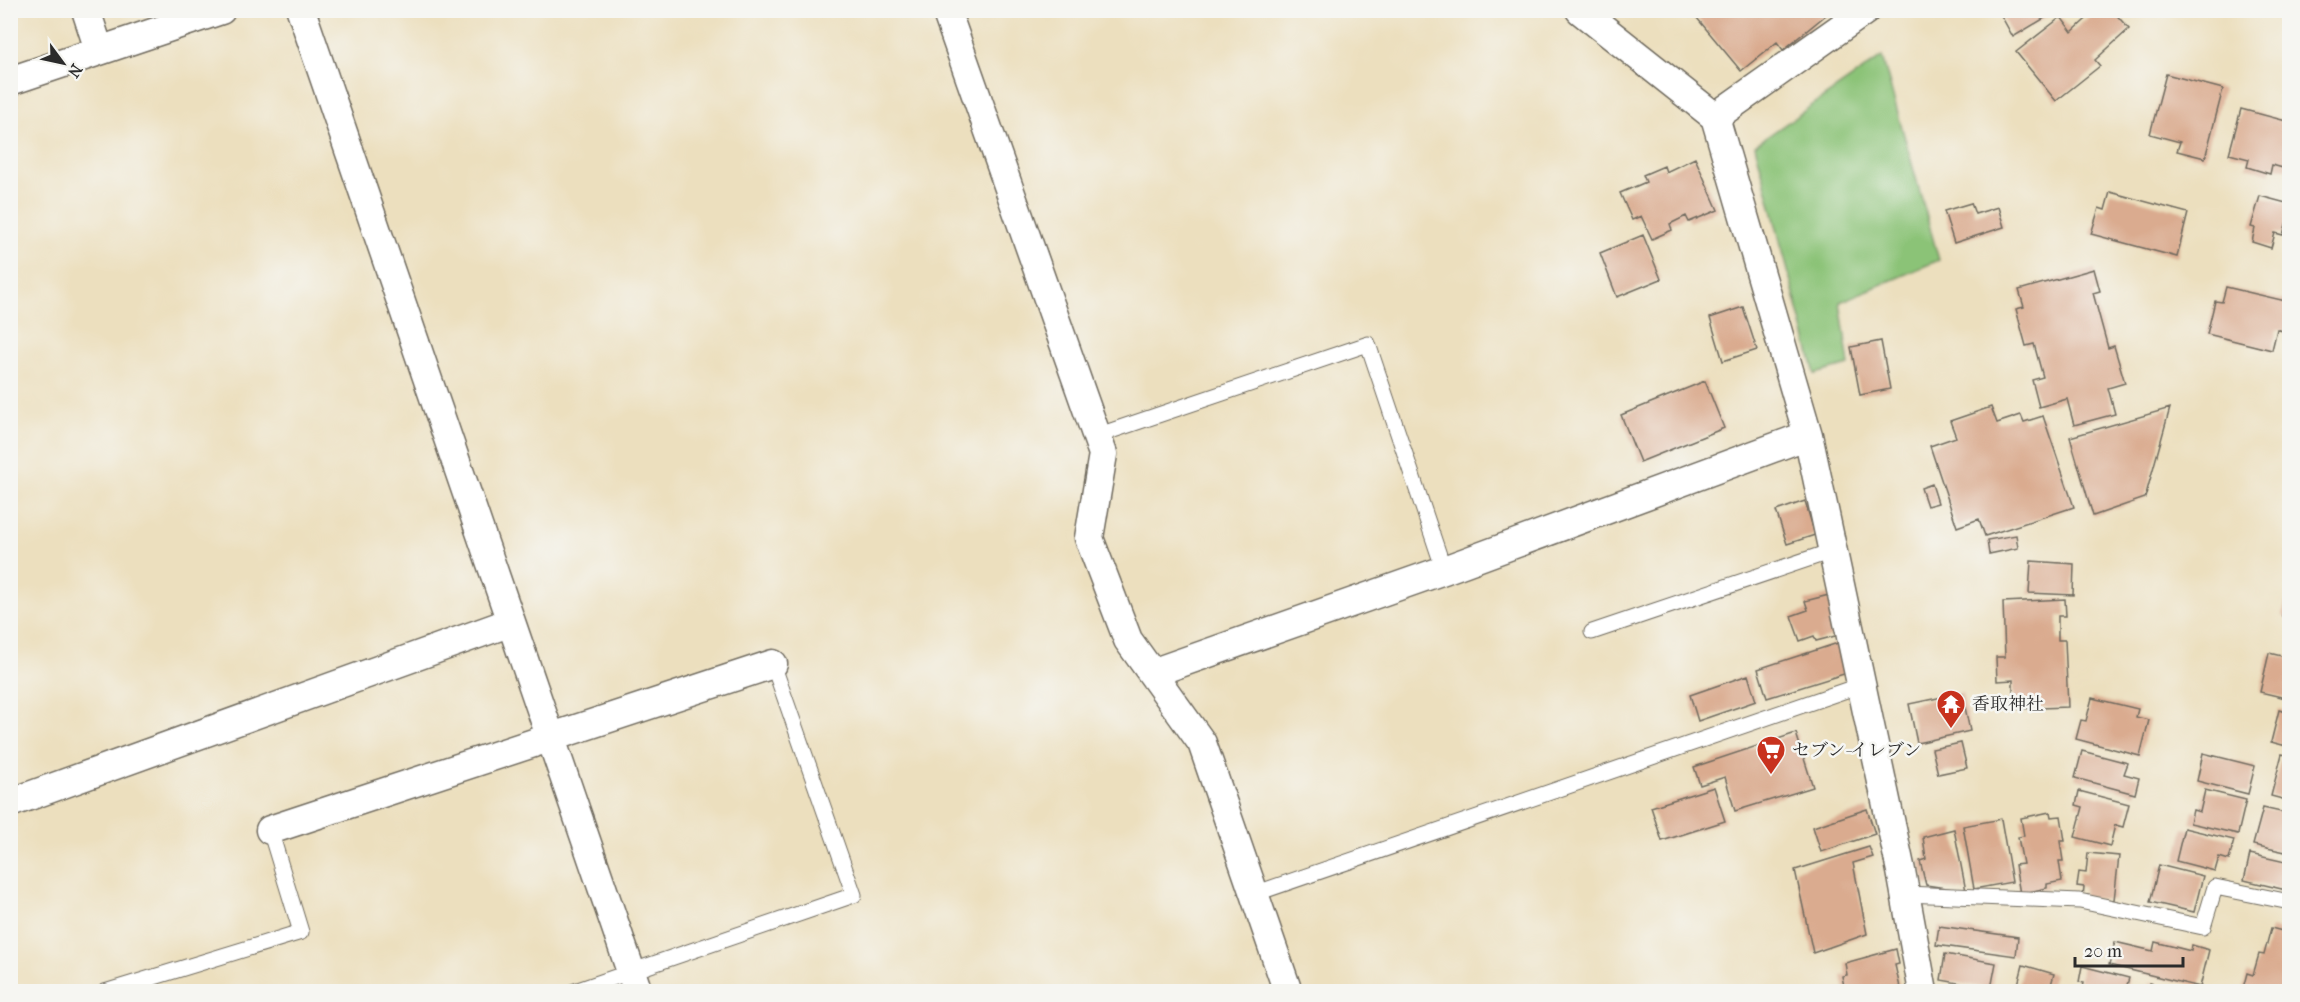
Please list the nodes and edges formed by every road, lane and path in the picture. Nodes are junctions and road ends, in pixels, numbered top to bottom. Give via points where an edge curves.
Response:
1 (86, 10) edge
2 (221, 10) edge
3 (301, 10) edge
4 (946, 10) edge
5 (1580, 10) edge
6 (1866, 10) edge
7 (99, 50) junction
8 (10, 81) edge
9 (1715, 117) junction
10 (1808, 435) junction
11 (1096, 436) junction
12 (1832, 551) junction
13 (1444, 570) junction
14 (511, 622) junction
15 (1592, 632) dead end
16 (772, 664) joint
17 (1152, 673) junction
18 (1861, 685) junction
19 (550, 737) junction
20 (10, 803) edge
21 (270, 830) joint
22 (1254, 894) junction
23 (1905, 894) junction
24 (2289, 902) edge
25 (635, 982) edge
26 (105, 992) edge
27 (572, 992) edge
28 (1288, 992) edge
29 (1923, 992) edge

1 - 7 street
2 - 7 street
3 - 14 street
4 - 11 street
5 - 9 street
6 - 9 street
7 - 8 street
9 - 10 street
10 - 12 street
10 - 13 street
11 - 13 lane via 1368,344
11 - 17 street via 1103,454 1089,538 1128,640
12 - 15 lane
12 - 18 street
13 - 17 street
14 - 19 street
14 - 20 street
16 - 19 street
16 - 25 lane via 854,896
17 - 22 street via 1202,743
18 - 22 lane
18 - 23 street
19 - 21 street
19 - 25 street
21 - 26 lane via 302,932
22 - 28 street
23 - 24 lane via 2080,901 2203,927 2215,887
23 - 29 street
25 - 27 lane

